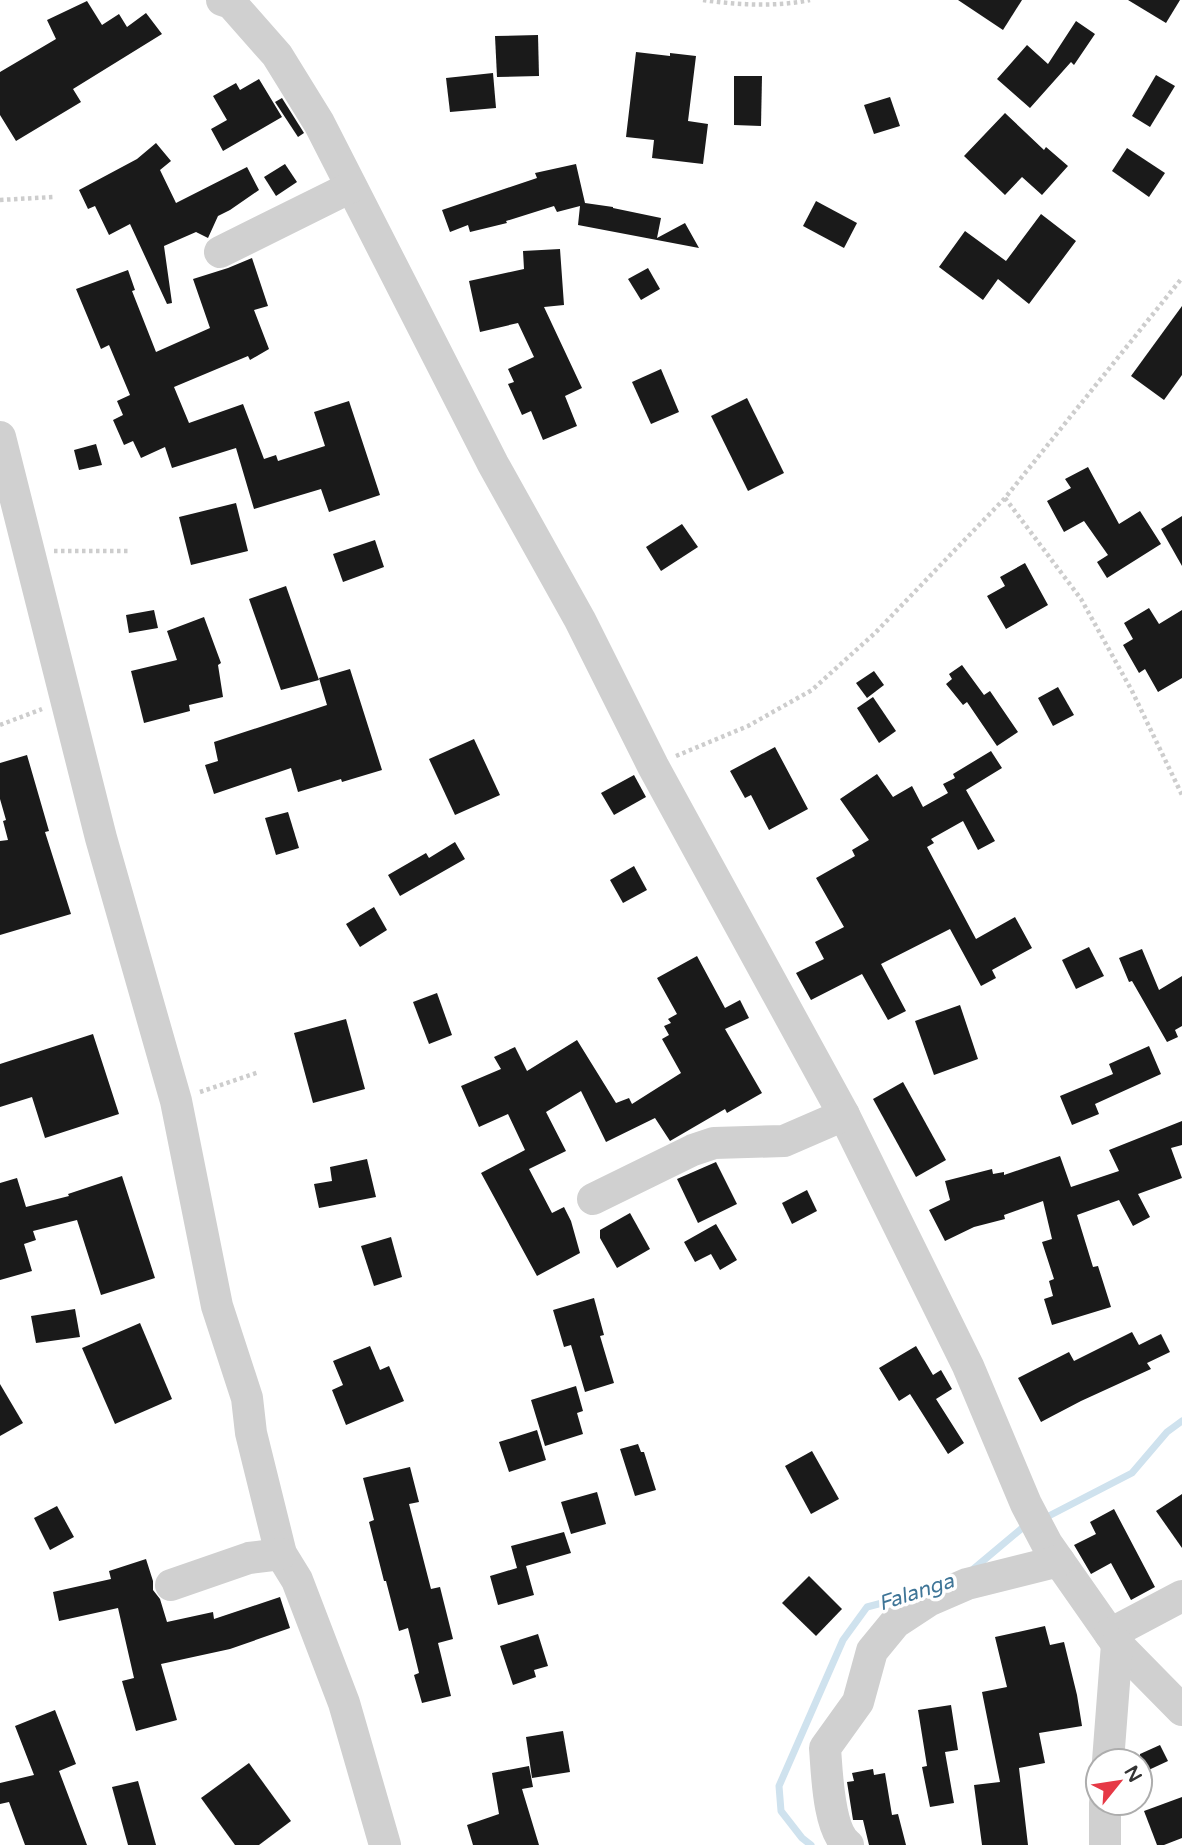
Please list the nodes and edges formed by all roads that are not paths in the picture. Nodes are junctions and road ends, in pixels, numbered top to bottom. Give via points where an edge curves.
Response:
1 (222, 0) edge
2 (351, 187) junction
3 (220, 252) dead end
4 (0, 437) edge
5 (845, 1115) junction
6 (593, 1199) dead end
7 (1053, 1553) junction
8 (281, 1554) junction
9 (171, 1585) dead end
10 (1182, 1596) edge
11 (1113, 1639) junction
12 (1182, 1710) edge
13 (1109, 1747) edge
14 (1105, 1817) edge
15 (385, 1845) edge
16 (848, 1845) edge
17 (1105, 1845) edge

1 - 2 street via 231,3 276,55 319,123
2 - 3 street
2 - 5 street via 653,766
4 - 8 street via 101,838 176,1101 217,1306 247,1398 251,1433
5 - 6 street via 784,1141 714,1143
5 - 7 street
7 - 11 street
7 - 16 street via 930,1601 895,1623 872,1651 858,1702 825,1748 830,1801 841,1840
8 - 9 street via 249,1558
8 - 15 street via 297,1580 344,1703
10 - 11 street
11 - 12 street
11 - 13 street
14 - 17 street

